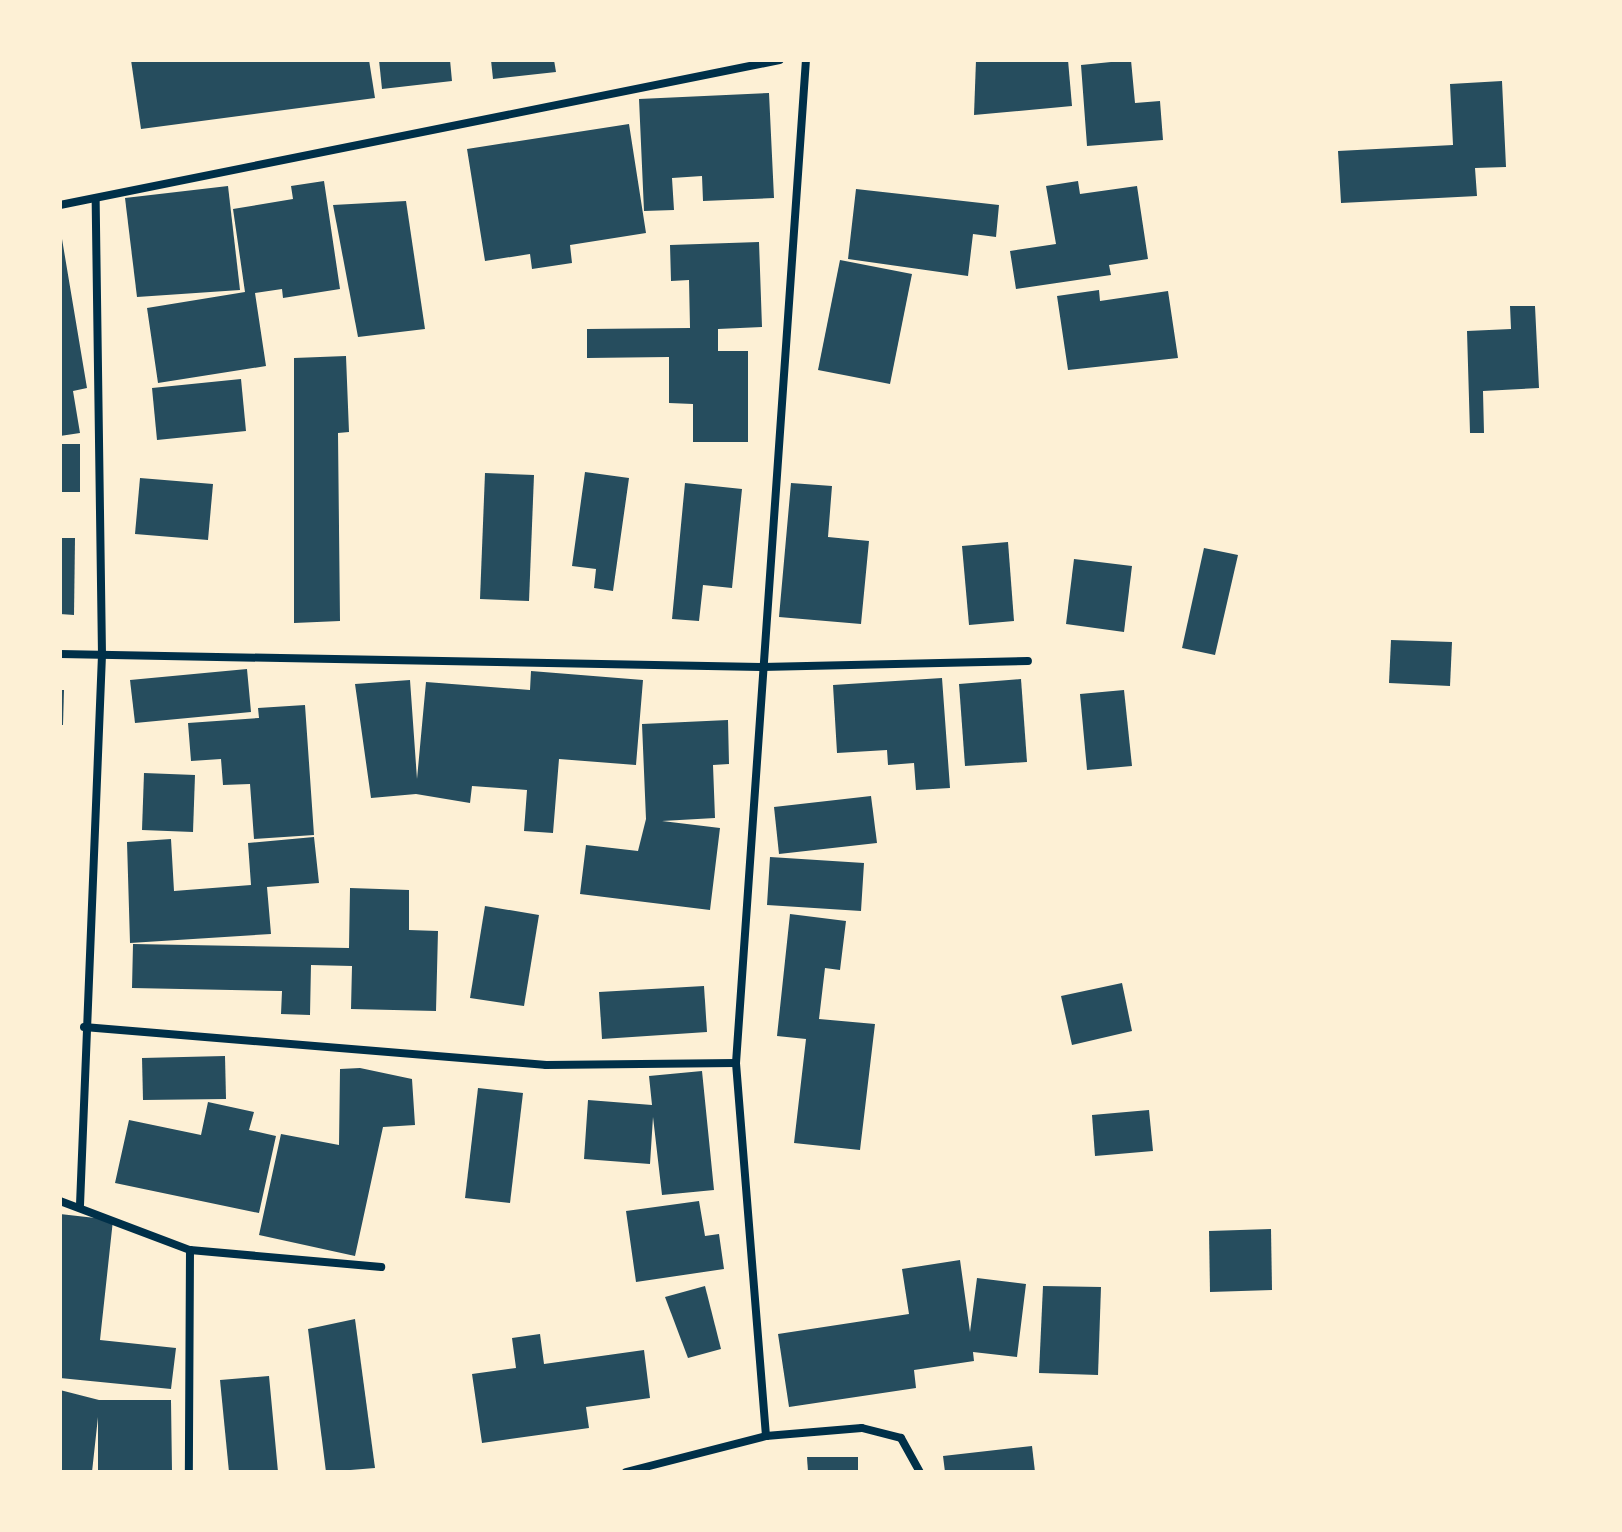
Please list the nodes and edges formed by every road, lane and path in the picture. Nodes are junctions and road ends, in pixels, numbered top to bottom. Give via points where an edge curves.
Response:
1 (780, 60) edge
2 (806, 60) edge
3 (96, 199) junction
4 (60, 205) edge
5 (60, 654) edge
6 (102, 655) junction
7 (1028, 661) dead end
8 (761, 667) junction
9 (84, 1027) junction
10 (736, 1063) junction
11 (60, 1201) edge
12 (80, 1205) junction
13 (190, 1250) junction
14 (381, 1267) dead end
15 (766, 1436) junction
16 (189, 1472) edge
17 (626, 1472) edge
18 (920, 1472) edge

1 - 3 street
2 - 8 street
3 - 4 street
3 - 6 street
5 - 6 street
6 - 8 street
6 - 9 street
7 - 8 street
8 - 10 street
9 - 10 street via 546,1065
9 - 12 street
10 - 15 street
11 - 12 street
12 - 13 street
13 - 14 street
13 - 16 street
15 - 17 street
15 - 18 street via 862,1428 901,1438

